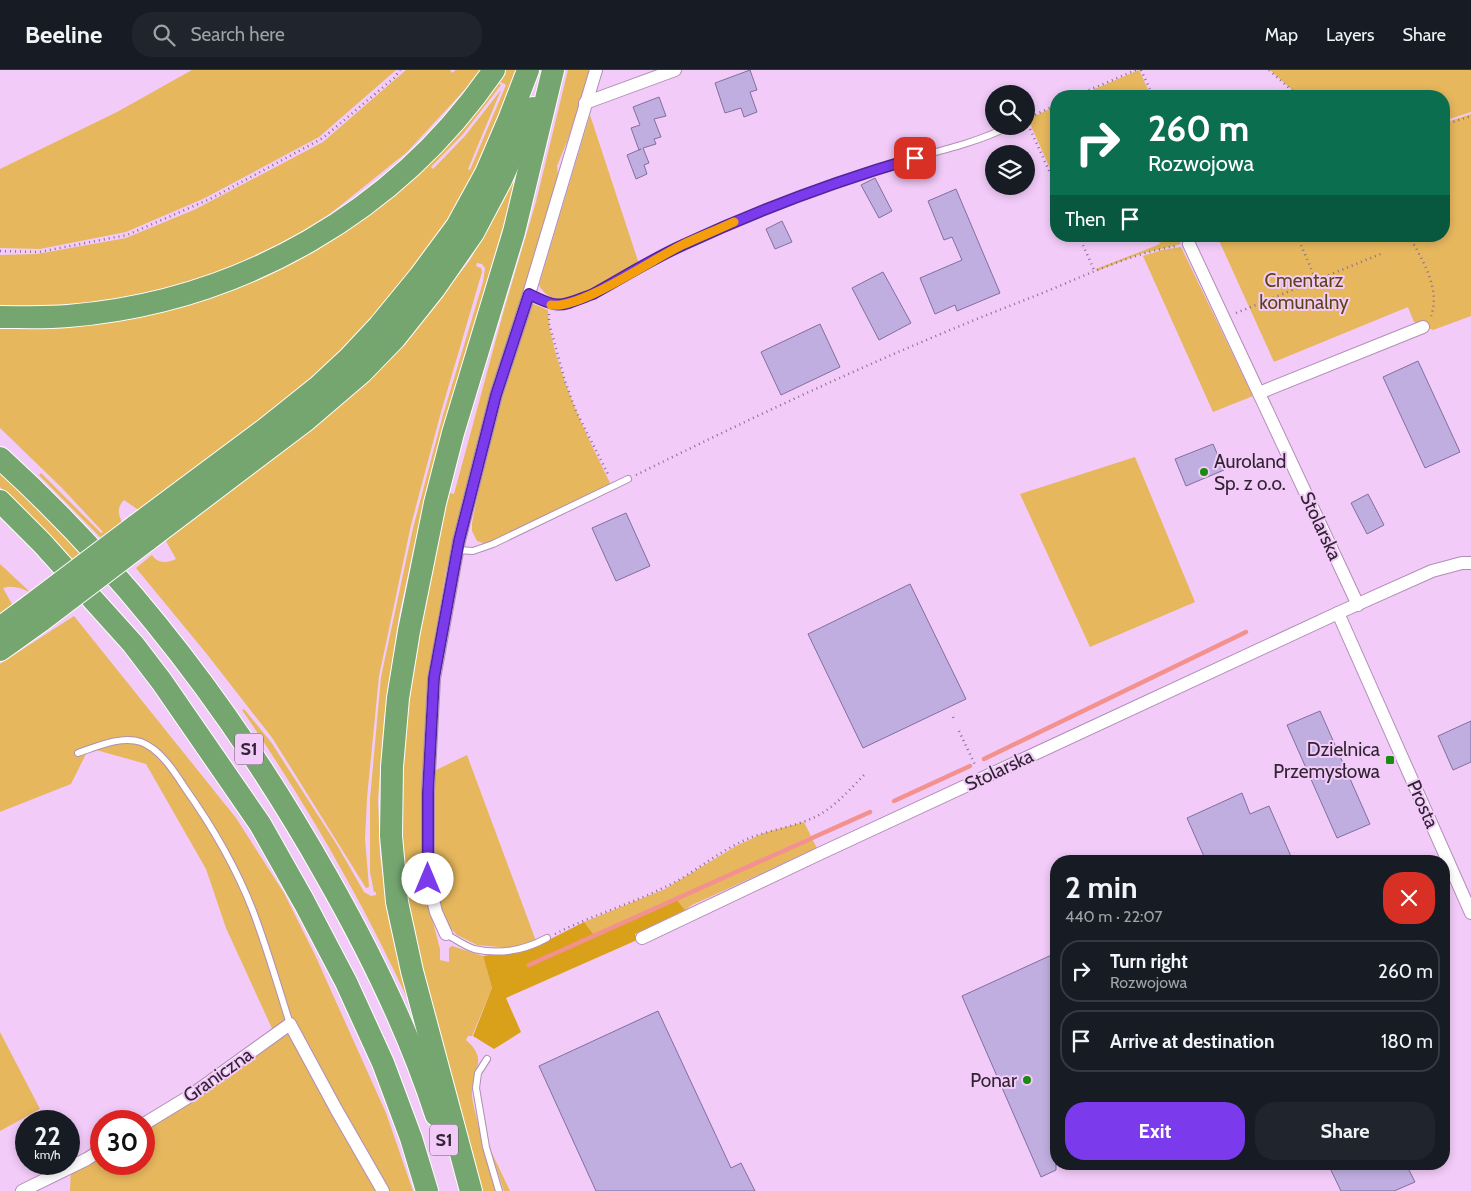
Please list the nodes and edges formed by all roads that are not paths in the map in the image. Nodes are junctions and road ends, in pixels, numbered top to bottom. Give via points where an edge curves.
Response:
1 (494, 70) edge
2 (528, 70) edge
3 (548, 70) edge
4 (553, 70) edge
5 (596, 70) edge
6 (675, 70) edge
7 (586, 103) junction
8 (988, 135) edge
9 (1189, 244) road end
10 (529, 294) junction
11 (0, 317) edge
12 (1423, 326) road end
13 (1258, 393) junction
14 (0, 458) edge
15 (628, 479) road end
16 (0, 501) edge
17 (140, 534) junction
18 (457, 550) junction
19 (1471, 563) edge
20 (1358, 605) junction
21 (36, 612) junction
22 (1338, 612) junction
23 (0, 628) edge
24 (0, 650) edge
25 (78, 753) dead end
26 (1445, 855) edge
27 (1450, 865) edge
28 (1471, 913) edge
29 (446, 934) joint
30 (547, 938) road end
31 (642, 938) dead end
32 (290, 1024) junction
33 (486, 1059) dead end
34 (155, 1117) edge
35 (90, 1157) edge
36 (22, 1191) edge
37 (383, 1191) edge
38 (427, 1191) edge
39 (460, 1191) edge
40 (471, 1191) edge
41 (499, 1191) edge

1 - 11 highway via 470,104 404,173 361,207 276,260 228,280 160,301 68,316
2 - 17 highway via 486,173 457,226 379,326 313,391
3 - 17 highway via 501,180 473,233 395,338 361,373 306,420
4 - 40 highway via 514,232 435,503 408,631 392,767 391,836 398,902 412,971
5 - 7 street
6 - 7 street
7 - 10 street
8 - 10 lane via 863,172 774,206 682,245 593,294 558,306
9 - 13 street, Stolarska
10 - 18 street via 496,395
12 - 13 street
13 - 20 street, Stolarska
14 - 39 highway, S1 via 128,590 176,649 233,725 299,826 350,917 411,1046
15 - 18 lane via 492,544 473,551
16 - 38 highway, S1 via 42,542 132,644 260,824 346,982 375,1045 411,1138
17 - 21 highway, bridge
18 - 29 street via 434,678 428,792 428,879 436,912
19 - 20 street, Stolarska via 1432,571
20 - 22 street, Stolarska
21 - 23 highway
21 - 24 highway
22 - 26 street, Prosta
22 - 31 street, Stolarska
25 - 32 lane via 110,742 130,740 154,749 174,771 229,858 253,912
27 - 28 street, Prosta
29 - 30 lane via 473,949 503,952 531,947
32 - 34 street, Graniczna
32 - 37 street
33 - 41 lane via 478,1073 476,1088 486,1147
35 - 36 street

